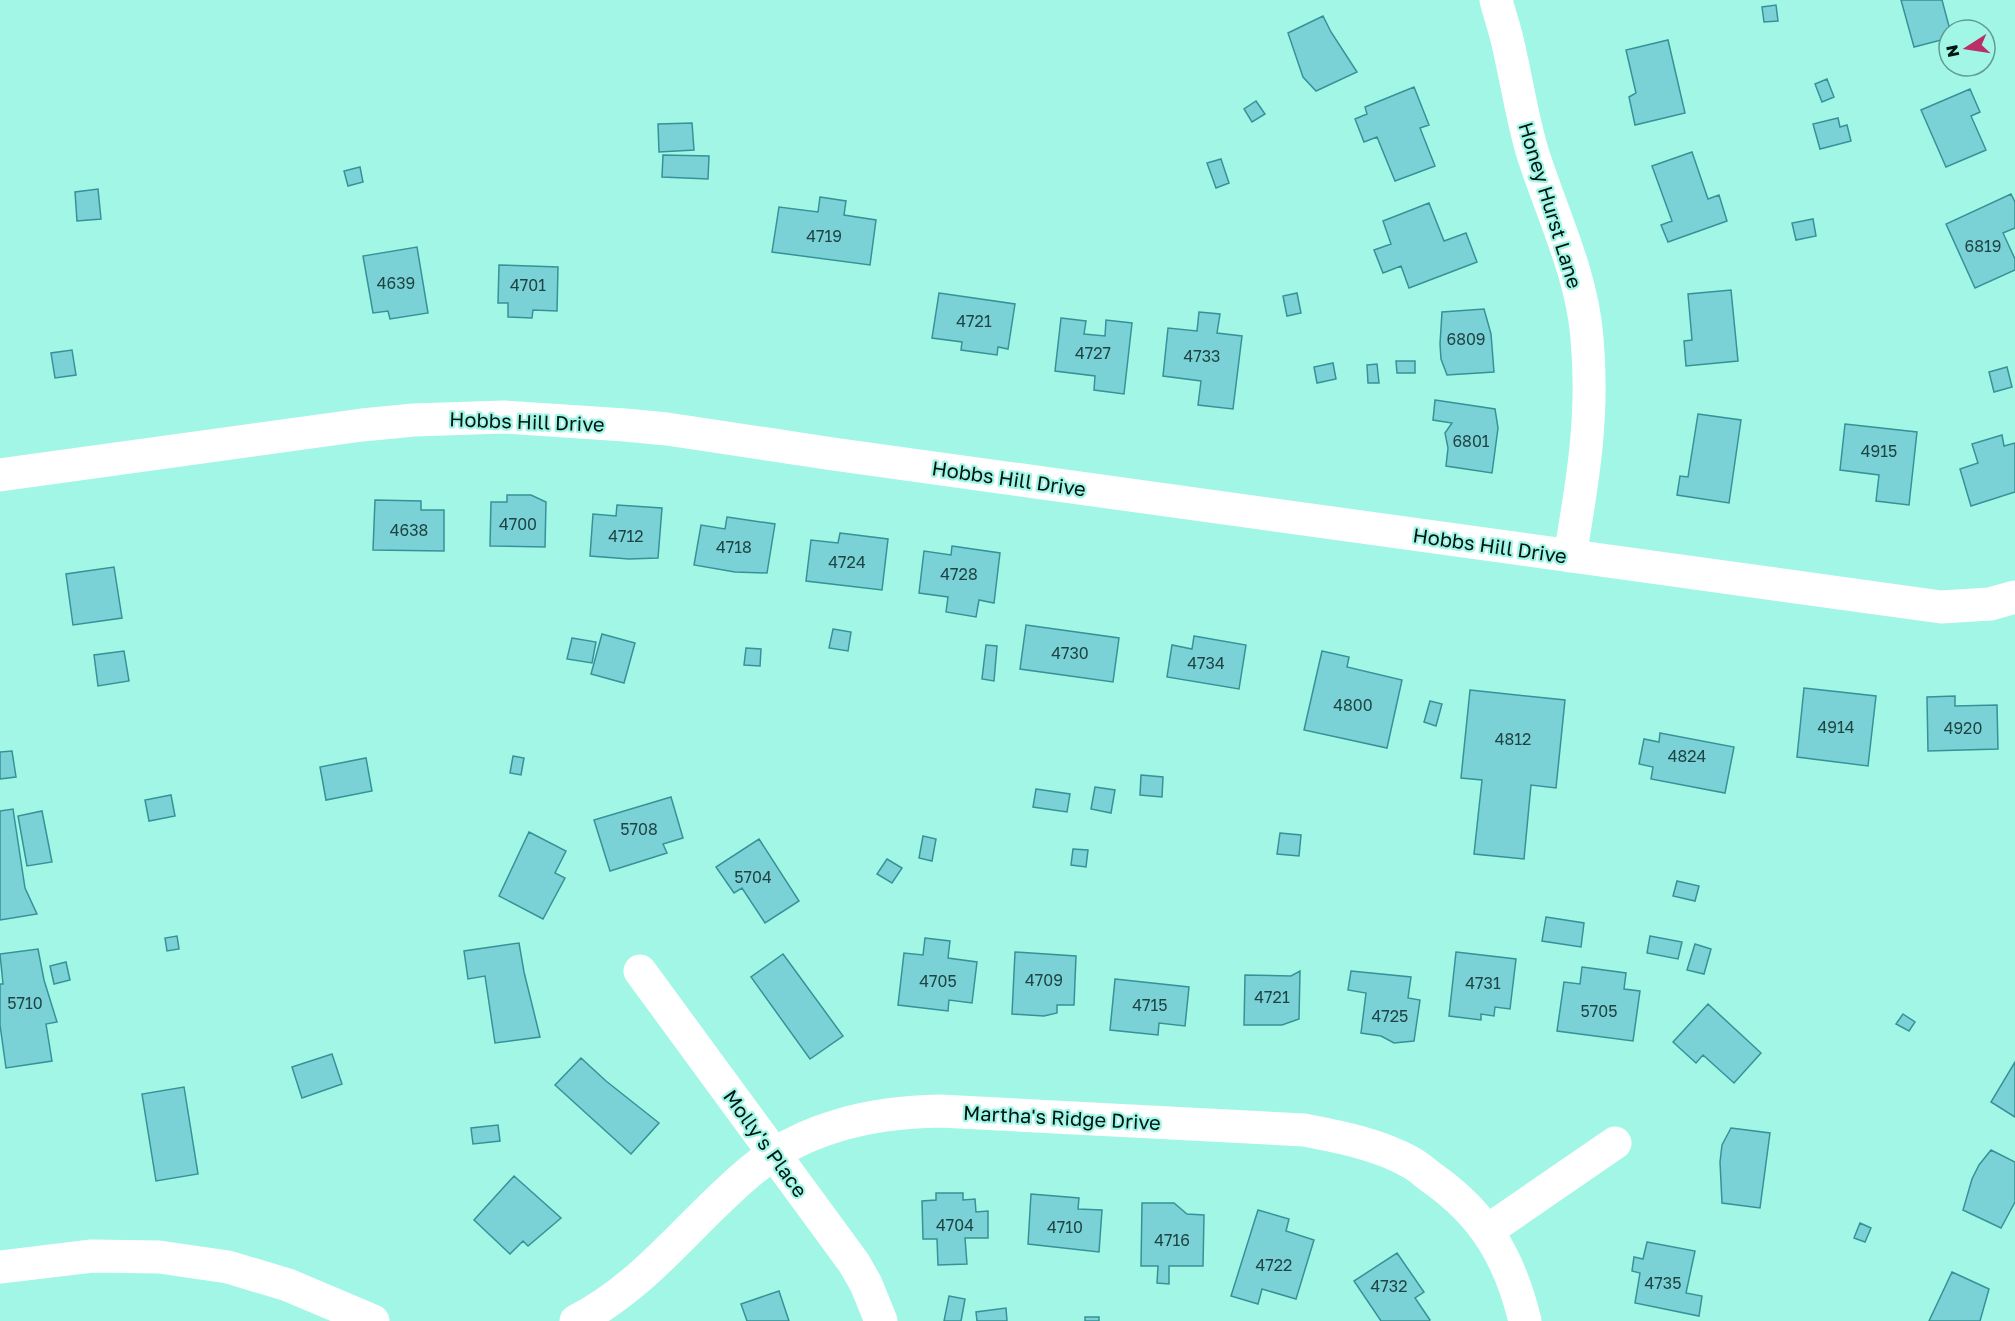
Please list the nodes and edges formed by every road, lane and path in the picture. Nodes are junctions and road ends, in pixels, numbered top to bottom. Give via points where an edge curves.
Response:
1 (1496, 0) edge
2 (0, 475) edge
3 (1570, 556) junction
4 (2015, 597) edge
5 (640, 971) dead end
6 (1615, 1143) dead end
7 (774, 1154) junction
8 (1487, 1231) junction
9 (0, 1267) edge
10 (373, 1321) edge
11 (576, 1321) edge
12 (881, 1321) edge
13 (1525, 1321) edge

1 - 3 street, Honey Hurst Lane via 1523,118 1574,269 1587,336 1591,398 1585,472
2 - 3 street, Hobbs Hill Drive via 362,425 504,417 668,429
3 - 4 street, Hobbs Hill Drive via 1941,607 1990,604
5 - 7 street, Molly's Place
6 - 8 street
7 - 8 street, Martha's Ridge Drive via 814,1133 856,1119 908,1111 1304,1130 1354,1140 1410,1162 1445,1187
7 - 11 street, Martha's Ridge Drive via 752,1170 637,1281
7 - 12 street, Molly's Place via 854,1263
8 - 13 street, Martha's Ridge Drive via 1517,1289
9 - 10 street via 92,1256 194,1262 228,1267 288,1285

